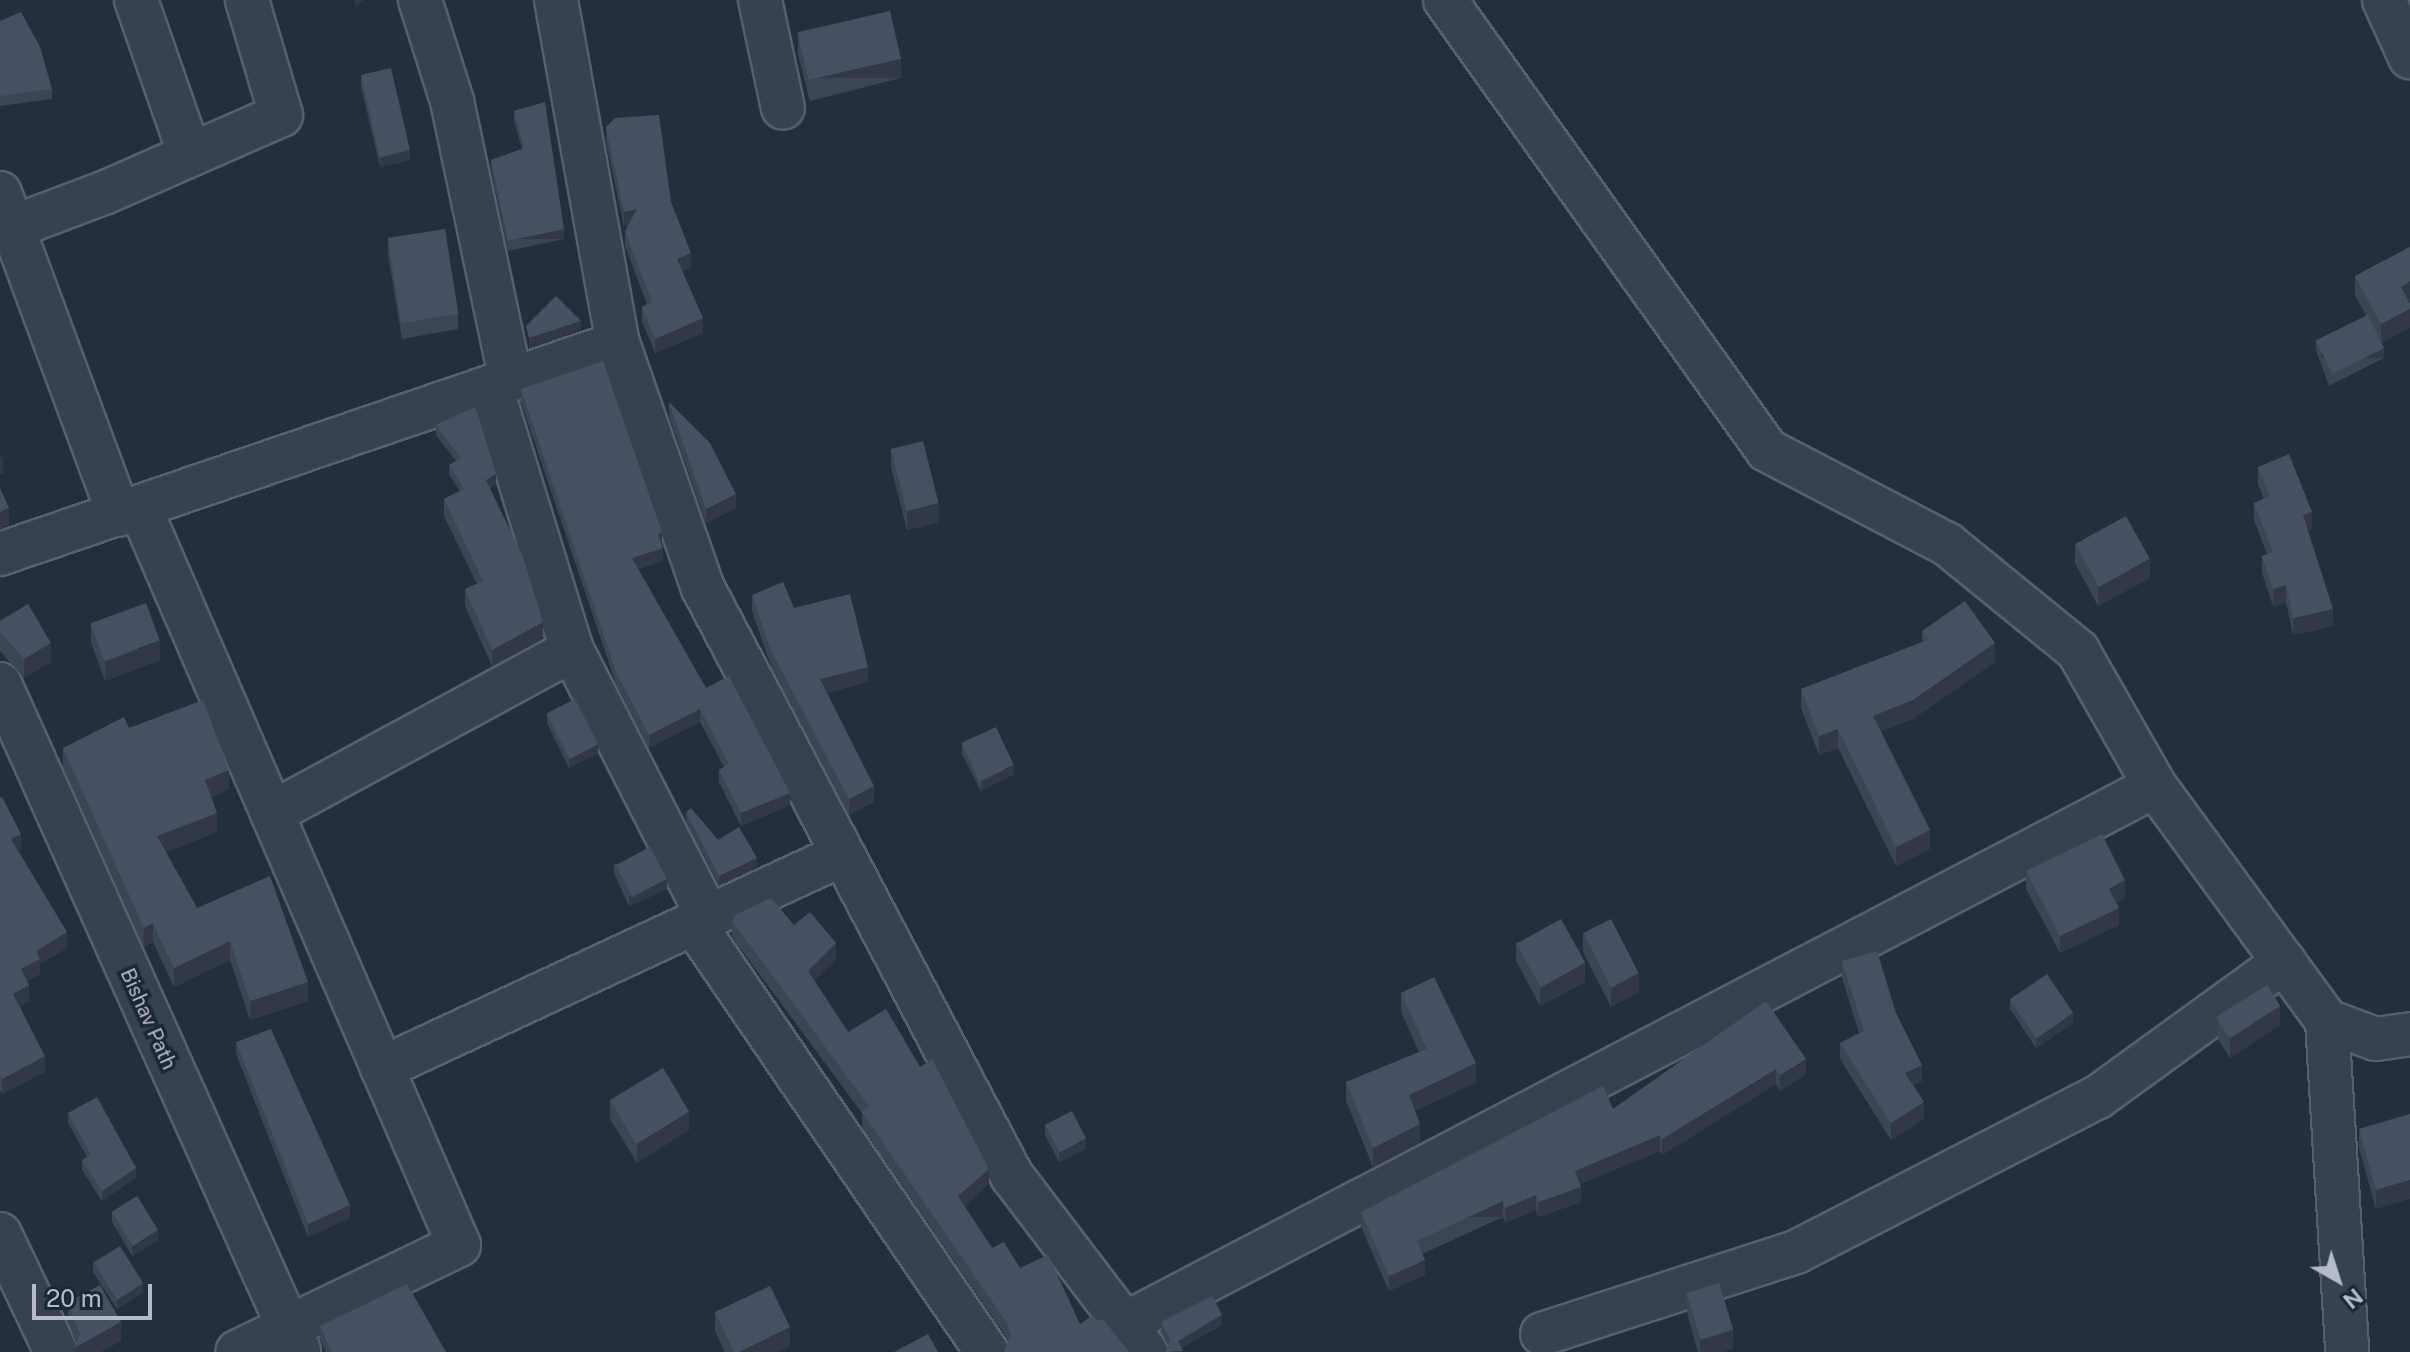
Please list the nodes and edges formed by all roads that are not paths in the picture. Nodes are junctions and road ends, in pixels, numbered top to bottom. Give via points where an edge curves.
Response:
1 (136, 0) edge
2 (247, 0) edge
3 (420, 0) edge
4 (556, 0) edge
5 (760, 0) edge
6 (1445, 0) edge
7 (2384, 0) edge
8 (2410, 57) edge
9 (783, 108) dead end
10 (190, 155) junction
11 (5, 217) edge
12 (618, 343) junction
13 (501, 384) junction
14 (130, 512) junction
15 (0, 554) edge
16 (572, 650) junction
17 (0, 684) edge
18 (2155, 786) junction
19 (272, 813) junction
20 (841, 855) junction
21 (701, 920) junction
22 (2284, 962) junction
23 (2327, 1021) junction
24 (2410, 1034) edge
25 (382, 1068) junction
26 (0, 1234) edge
27 (1542, 1334) dead end
28 (1137, 1337) edge
29 (292, 1340) edge
30 (56, 1352) edge
31 (237, 1352) edge
32 (987, 1352) edge
33 (2347, 1352) edge

1 - 10 street
2 - 10 street via 281,115
3 - 13 street via 452,101
4 - 12 street
5 - 9 street
6 - 18 street via 1767,450 1947,544 2078,651
7 - 8 street
10 - 11 street
11 - 14 street
12 - 13 street
12 - 20 street via 703,588
13 - 14 street
13 - 16 street
14 - 15 street
14 - 19 street
16 - 19 street
16 - 21 street
17 - 29 street, Bishav Path
18 - 22 street
18 - 28 street
19 - 25 street
20 - 21 street
20 - 28 street via 1012,1176
21 - 25 street
21 - 32 street
22 - 23 street
22 - 27 street via 2098,1097 1796,1252
23 - 24 street via 2376,1039
23 - 33 street
25 - 29 street via 459,1245
26 - 30 street
29 - 31 street

